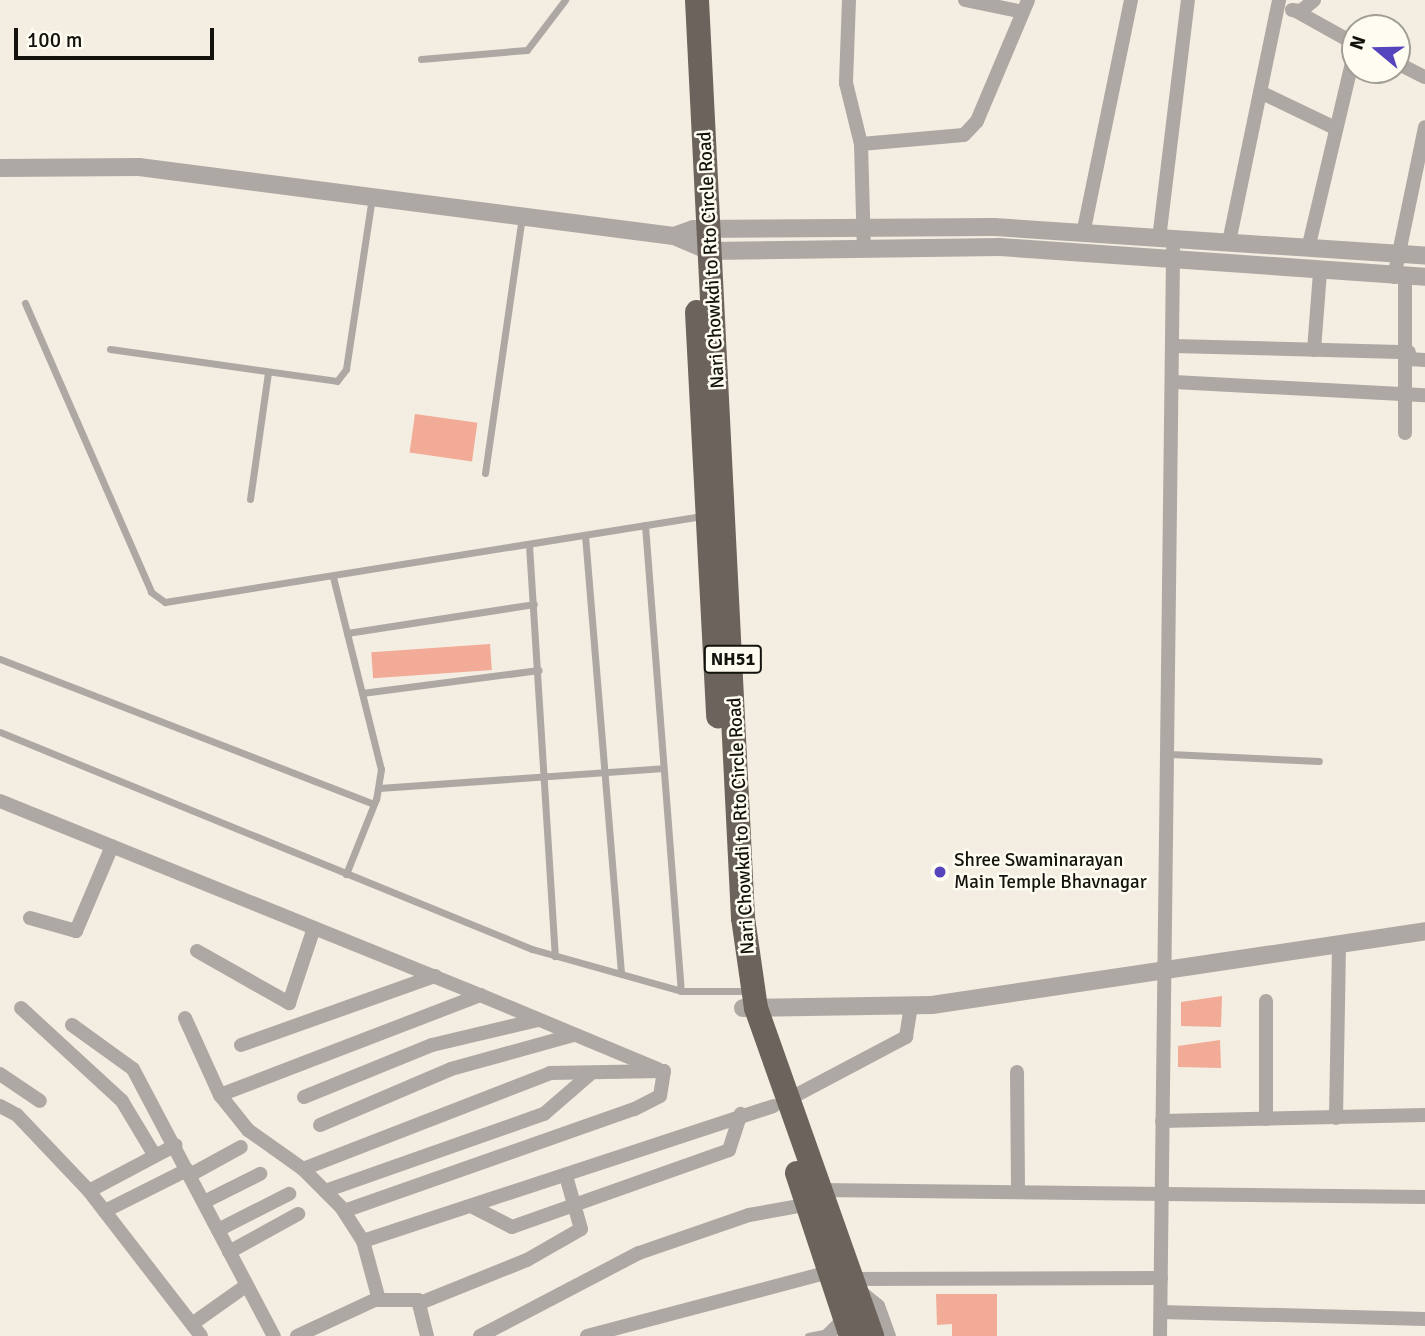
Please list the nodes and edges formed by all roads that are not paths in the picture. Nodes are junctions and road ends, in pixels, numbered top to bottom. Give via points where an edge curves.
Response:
1 (565, 0) edge
2 (683, 0) edge
3 (697, 0) edge
4 (849, 0) edge
5 (965, 0) edge
6 (1131, 0) edge
7 (1188, 0) edge
8 (1279, 0) edge
9 (1314, 0) edge
10 (1025, 6) edge
11 (1296, 12) junction
12 (1341, 36) edge
13 (421, 59) dead end
14 (1346, 84) edge
15 (1260, 92) junction
16 (1425, 127) edge
17 (1335, 128) junction
18 (861, 144) junction
19 (0, 168) edge
20 (372, 196) junction
21 (522, 217) junction
22 (862, 228) junction
23 (1083, 234) junction
24 (696, 239) junction
25 (1167, 239) junction
26 (1229, 242) junction
27 (864, 249) junction
28 (1308, 249) junction
29 (1399, 254) junction
30 (1425, 256) edge
31 (1172, 258) junction
32 (1320, 272) junction
33 (1399, 277) junction
34 (1425, 277) edge
35 (25, 303) dead end
36 (1174, 346) junction
37 (110, 349) dead end
38 (1314, 349) junction
39 (1409, 355) junction
40 (1425, 360) edge
41 (268, 373) junction
42 (1174, 382) junction
43 (1425, 395) edge
44 (1407, 396) junction
45 (1405, 433) dead end
46 (485, 473) dead end
47 (250, 499) dead end
48 (717, 514) junction
49 (645, 525) junction
50 (585, 535) junction
51 (529, 545) junction
52 (333, 577) junction
53 (534, 604) junction
54 (347, 633) junction
55 (0, 659) edge
56 (539, 670) junction
57 (362, 693) junction
58 (0, 732) edge
59 (1170, 754) junction
60 (1319, 761) dead end
61 (663, 768) junction
62 (607, 772) junction
63 (547, 778) junction
64 (379, 789) junction
65 (0, 801) edge
66 (374, 804) junction
67 (112, 846) junction
68 (346, 874) junction
69 (30, 918) dead end
70 (314, 928) junction
71 (1425, 931) edge
72 (1339, 947) junction
73 (197, 951) dead end
74 (555, 956) junction
75 (1165, 970) junction
76 (621, 974) junction
77 (435, 976) junction
78 (681, 991) junction
79 (480, 995) junction
80 (748, 1000) junction
81 (1266, 1001) dead end
82 (911, 1005) junction
83 (21, 1008) dead end
84 (186, 1018) dead end
85 (538, 1020) junction
86 (72, 1024) dead end
87 (574, 1035) junction
88 (242, 1045) dead end
89 (664, 1071) junction
90 (1017, 1072) dead end
91 (0, 1074) edge
92 (589, 1075) junction
93 (220, 1095) junction
94 (304, 1097) dead end
95 (40, 1101) dead end
96 (780, 1103) junction
97 (0, 1106) edge
98 (741, 1114) junction
99 (1425, 1115) edge
100 (1336, 1118) junction
101 (1266, 1119) junction
102 (1162, 1121) junction
103 (320, 1125) dead end
104 (176, 1145) junction
105 (241, 1147) dead end
106 (155, 1156) junction
107 (303, 1169) junction
108 (189, 1172) junction
109 (260, 1174) dead end
110 (566, 1176) junction
111 (1018, 1189) junction
112 (89, 1191) junction
113 (326, 1191) junction
114 (1162, 1191) junction
115 (289, 1194) dead end
116 (1425, 1197) edge
117 (818, 1198) junction
118 (204, 1202) junction
119 (575, 1202) junction
120 (471, 1206) junction
121 (104, 1211) junction
122 (344, 1211) junction
123 (298, 1214) dead end
124 (218, 1230) junction
125 (363, 1241) junction
126 (229, 1252) junction
127 (1161, 1278) junction
128 (247, 1285) junction
129 (416, 1300) junction
130 (383, 1301) junction
131 (845, 1303) edge
132 (1161, 1312) junction
133 (1425, 1319) edge
134 (196, 1330) edge
135 (274, 1336) edge
136 (297, 1336) edge
137 (427, 1336) edge
138 (480, 1336) edge
139 (587, 1336) edge
140 (808, 1336) edge
141 (872, 1336) edge
142 (889, 1336) edge
143 (1160, 1336) edge

1 - 13 lane via 527,50
2 - 24 highway, NH51
3 - 24 highway, Nari Chowkdi to Rto Circle Road / NH51
4 - 18 street via 846,83
5 - 10 street
6 - 23 street
7 - 25 street
8 - 11 street
8 - 15 street
9 - 11 street
10 - 18 street via 977,121 964,135
11 - 12 street
14 - 17 street
15 - 17 street
15 - 26 street
16 - 29 street
17 - 28 street
18 - 22 street
19 - 20 street via 139,167
20 - 21 street
20 - 41 lane via 342,377 329,382
21 - 24 street
21 - 46 lane
22 - 23 street
22 - 24 street
22 - 27 street
23 - 25 street
24 - 27 street
24 - 48 highway, Nari Chowkdi to Rto Circle Road / NH51
25 - 26 street
25 - 31 street
26 - 28 street
27 - 31 street via 1000,247
28 - 29 street
29 - 30 street
29 - 33 street
31 - 32 street
31 - 36 street
32 - 33 street
32 - 38 street
33 - 34 street
33 - 39 street
35 - 52 lane via 151,593 165,602 184,602
36 - 38 street
36 - 42 street
37 - 41 lane
38 - 39 street
39 - 40 street
39 - 44 street
41 - 47 lane
42 - 44 street
42 - 59 street
43 - 44 street
44 - 45 street
48 - 49 lane
48 - 80 highway, Nari Chowkdi to Rto Circle Road / NH51
49 - 50 lane
49 - 61 lane
50 - 51 lane
50 - 62 lane
51 - 52 lane
51 - 53 lane
52 - 54 lane
53 - 54 lane
53 - 56 lane
54 - 57 lane
55 - 66 lane
56 - 57 lane
56 - 63 lane
57 - 64 lane
58 - 68 lane
59 - 60 lane
59 - 75 street
61 - 62 lane
61 - 78 lane
62 - 63 lane
62 - 76 lane
63 - 64 lane
63 - 74 lane
64 - 66 lane
65 - 67 street
66 - 68 lane
67 - 69 street via 76,931
67 - 70 street
68 - 74 lane
70 - 73 street via 289,1003
70 - 77 street
71 - 72 street
72 - 75 street
72 - 100 street
74 - 76 lane
75 - 82 street
75 - 102 street
76 - 78 lane
77 - 79 street
77 - 88 street
78 - 80 lane
79 - 85 street
79 - 93 street
80 - 82 street
80 - 96 highway, Nari Chowkdi to Rto Circle Road / NH51
81 - 101 street
82 - 96 street via 906,1037
83 - 106 street via 122,1101
84 - 93 street
85 - 87 street
85 - 94 street via 432,1045
86 - 104 street via 133,1069
87 - 89 street
87 - 103 street via 451,1069
89 - 92 street
89 - 122 street via 660,1096 634,1109
90 - 111 street
91 - 95 street
92 - 107 street via 550,1073 379,1134
92 - 113 street via 544,1114
93 - 107 street via 248,1129
96 - 98 street
96 - 117 highway, Nari Chowkdi to Rto Circle Road / NH51
97 - 112 street via 17,1115
98 - 110 street
98 - 119 street via 729,1150
99 - 100 street
100 - 101 street
101 - 102 street
102 - 114 street
104 - 106 street
104 - 108 street
105 - 108 street
106 - 112 street
107 - 113 street
108 - 118 street
108 - 121 street
109 - 118 street
110 - 119 street
110 - 120 street
111 - 114 street
111 - 117 street
112 - 121 street
113 - 122 street
114 - 116 street
114 - 127 street
115 - 124 street
117 - 131 highway, Nari Chowkdi to Rto Circle Road / NH51
117 - 138 street via 749,1215 639,1253
118 - 124 street
119 - 120 street via 507,1227
119 - 129 street via 581,1229 527,1260
120 - 125 street
121 - 134 street
122 - 125 street
123 - 126 street
124 - 126 street
125 - 130 street
126 - 128 street
127 - 131 street
127 - 132 street
128 - 134 street
128 - 135 street
129 - 130 street
129 - 137 street
130 - 136 street
131 - 139 street
131 - 140 lane
131 - 141 highway, NH51
131 - 142 street via 878,1306
132 - 133 street
132 - 143 street

